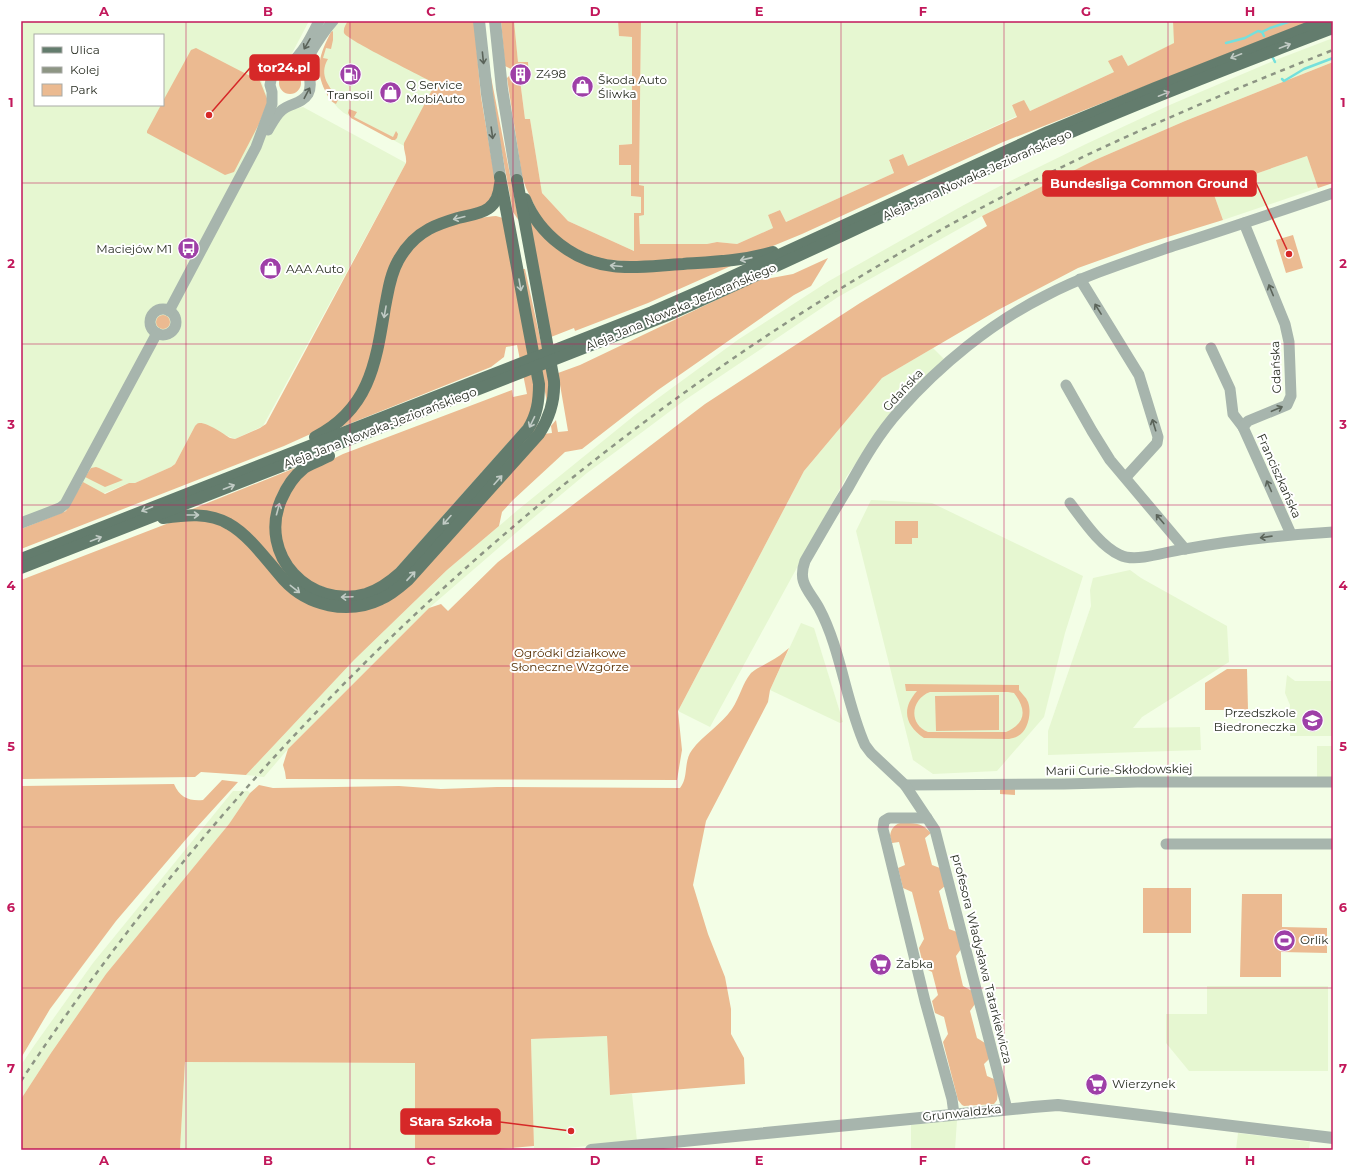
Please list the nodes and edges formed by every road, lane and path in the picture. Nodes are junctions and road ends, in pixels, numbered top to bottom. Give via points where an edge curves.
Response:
1 (319, 21) edge
2 (333, 21) edge
3 (479, 21) edge
4 (488, 21) edge
5 (495, 21) edge
6 (1325, 21) edge
7 (1333, 28) edge
8 (290, 64) junction
9 (308, 76) junction
10 (272, 92) junction
11 (293, 104) junction
12 (510, 142) junction
13 (256, 147) junction
14 (500, 177) junction
15 (517, 180) junction
16 (1333, 193) edge
17 (482, 213) junction
18 (508, 218) junction
19 (1244, 223) junction
20 (529, 240) junction
21 (811, 241) junction
22 (1080, 279) junction
23 (169, 311) junction
24 (157, 333) junction
25 (573, 348) junction
26 (1211, 348) dead end
27 (511, 373) junction
28 (1066, 385) dead end
29 (388, 425) junction
30 (1243, 427) junction
31 (275, 459) junction
32 (1126, 477) junction
33 (1070, 503) dead end
34 (141, 522) junction
35 (21, 523) edge
36 (1333, 532) edge
37 (1290, 534) junction
38 (1185, 549) junction
39 (21, 559) edge
40 (21, 568) edge
41 (802, 573) joint
42 (1333, 782) edge
43 (905, 785) junction
44 (928, 818) junction
45 (1166, 844) dead end
46 (1333, 844) edge
47 (1007, 1109) junction
48 (954, 1114) junction
49 (1333, 1138) edge
50 (591, 1150) edge

1 -> 8 street via 299,56
2 - 9 street via 309,56
3 -> 14 street
4 - 12 street via 493,65
5 - 12 street
6 -> 21 main road, Aleja Jana Nowaka-Jeziorańskiego via 1048,132
25 -> 7 main road, Aleja Jana Nowaka-Jeziorańskiego via 668,315 1051,140
8 - 9 street via 301,67
8 - 10 street via 280,67 272,75
11 -> 9 street via 303,100 309,91
10 - 11 street via 281,102
10 - 13 street via 270,110
11 - 13 street via 283,110
12 - 15 street
13 - 23 street
14 - 17 main road via 497,199 492,207
14 - 18 main road
15 - 20 main road
21 -> 15 main road via 739,260 622,267 601,264 580,256 547,233 526,202
16 - 19 street, Gdańska
17 - 18 main road via 497,213
17 -> 31 main road via 428,229 402,253 390,284 373,369 361,395 338,422
18 - 20 main road
18 -> 29 main road via 539,384 537,410 533,421 518,441 390,582 367,594 353,597 339,597 315,590 294,574 286,564 277,543 275,530 282,496 294,478 305,468
19 - 22 street, Gdańska
30 -> 19 street, Gdańska via 1248,421 1286,405 1292,396 1289,342 1285,324
34 -> 20 main road via 187,515 221,520 239,531 293,589 327,605 355,607 382,599 395,591 408,580 534,440 550,415 555,393 554,381
21 - 25 main road, Aleja Jana Nowaka-Jeziorańskiego
32 -> 22 street via 1158,443 1158,437 1139,375
22 - 41 street, Gdańska via 1030,304 991,329 954,358 915,394 869,452 805,561
23 - 24 street via 174,316 174,328 164,334
23 - 24 street via 157,310 151,316 151,328
24 - 35 street via 65,504
25 - 27 main road, Aleja Jana Nowaka-Jeziorańskiego
26 - 30 street via 1230,389 1233,414
27 - 29 main road, Aleja Jana Nowaka-Jeziorańskiego
27 - 31 main road, Aleja Jana Nowaka-Jeziorańskiego
28 - 32 street via 1110,460
34 -> 29 main road, Aleja Jana Nowaka-Jeziorańskiego
37 -> 30 street, Franciszkańska
31 -> 39 main road, Aleja Jana Nowaka-Jeziorańskiego
38 -> 32 street
33 - 38 street via 1096,536 1120,556 1143,557
40 -> 34 main road, Aleja Jana Nowaka-Jeziorańskiego
36 - 37 street
37 -> 38 street
41 - 43 street, profesora Władysława Tatarkiewicza via 804,584 820,609 829,630 865,745
42 - 43 street, Marii Curie-Skłodowskiej
43 - 44 street, profesora Władysława Tatarkiewicza
44 - 47 street, profesora Władysława Tatarkiewicza via 936,830
44 - 48 street via 889,818 884,821 883,829
45 - 46 street
47 - 48 street, Grunwaldzka
47 - 49 street, Grunwaldzka via 1080,1107
48 - 50 street, Grunwaldzka

